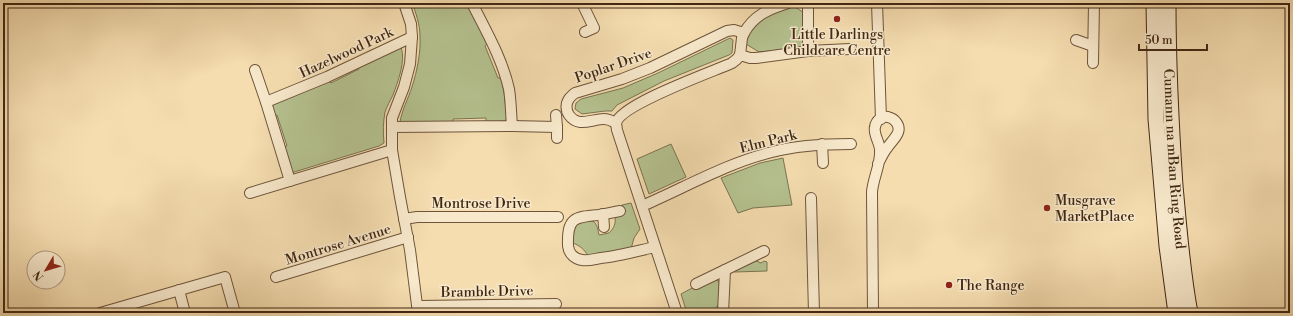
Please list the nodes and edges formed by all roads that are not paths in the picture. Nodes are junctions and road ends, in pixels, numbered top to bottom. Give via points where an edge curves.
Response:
1 (404, 3) edge
2 (472, 3) edge
3 (582, 3) edge
4 (788, 3) edge
5 (808, 3) edge
6 (877, 3) edge
7 (1094, 3) edge
8 (1154, 3) edge
9 (1168, 3) edge
10 (594, 28) dead end
11 (744, 33) junction
12 (412, 37) junction
13 (1076, 40) dead end
14 (1093, 46) junction
15 (850, 49) dead end
16 (808, 51) junction
17 (740, 54) junction
18 (1093, 63) dead end
19 (255, 70) dead end
20 (266, 102) junction
21 (556, 115) dead end
22 (881, 119) junction
23 (616, 123) junction
24 (512, 126) junction
25 (556, 126) junction
26 (392, 127) junction
27 (876, 135) junction
28 (557, 138) dead end
29 (894, 139) junction
30 (822, 144) junction
31 (851, 144) dead end
32 (392, 150) junction
33 (823, 163) dead end
34 (878, 164) junction
35 (290, 181) junction
36 (250, 193) dead end
37 (811, 198) dead end
38 (642, 206) junction
39 (620, 211) dead end
40 (603, 214) junction
41 (558, 217) dead end
42 (404, 219) junction
43 (604, 227) dead end
44 (408, 237) junction
45 (655, 247) junction
46 (764, 251) dead end
47 (725, 270) junction
48 (276, 277) dead end
49 (696, 284) dead end
50 (179, 290) junction
51 (556, 304) dead end
52 (418, 309) edge
53 (100, 313) edge
54 (185, 313) edge
55 (235, 313) edge
56 (677, 313) edge
57 (723, 313) edge
58 (814, 313) edge
59 (873, 313) edge
60 (1176, 313) edge
61 (1190, 313) edge

1 - 12 street via 411,24
2 - 24 street via 506,76
3 - 10 street
4 - 11 street via 758,16
5 - 16 street
6 - 22 street
7 - 14 street
8 - 60 main road, Cumann na mBan Ring Road via 1156,119 1167,246
9 - 61 main road, Cumann na mBan Ring Road via 1171,127 1178,224
11 - 17 street
11 - 23 street, Poplar Drive via 732,30 724,32 650,68 576,93 568,101 568,113 577,121 607,119
12 - 20 street, Hazelwood Park via 321,80
12 - 26 street, Hazelwood Park via 410,64 392,118
13 - 14 street
14 - 18 street
15 - 16 street
16 - 17 street via 756,58
17 - 23 street via 732,63 668,89 619,116
19 - 20 street
20 - 35 street
21 - 25 street
22 - 27 street via 875,125
22 - 29 street via 890,118 897,123 899,128
23 - 38 street
24 - 25 street
24 - 26 street
25 - 28 street
26 - 32 street, Hazelwood Park
27 - 29 street via 884,141
27 - 34 street via 880,152
29 - 34 street
30 - 31 street, Elm Park
30 - 33 street
30 - 38 street, Elm Park via 758,155
32 - 35 street
32 - 42 street, Hazelwood Park
34 - 59 street via 872,192
35 - 36 street
37 - 58 street
38 - 45 street
39 - 40 street
40 - 43 street
40 - 45 street via 580,217 571,224 569,249 576,258 585,260 610,257
41 - 42 street, Montrose Drive
42 - 44 street, Hazelwood Park
44 - 48 street, Montrose Avenue
44 - 52 street, Hazelwood Park
45 - 56 street
46 - 47 street
47 - 49 street
47 - 57 street
50 - 53 street
50 - 54 street
50 - 55 street via 224,277
51 - 52 street, Bramble Drive

